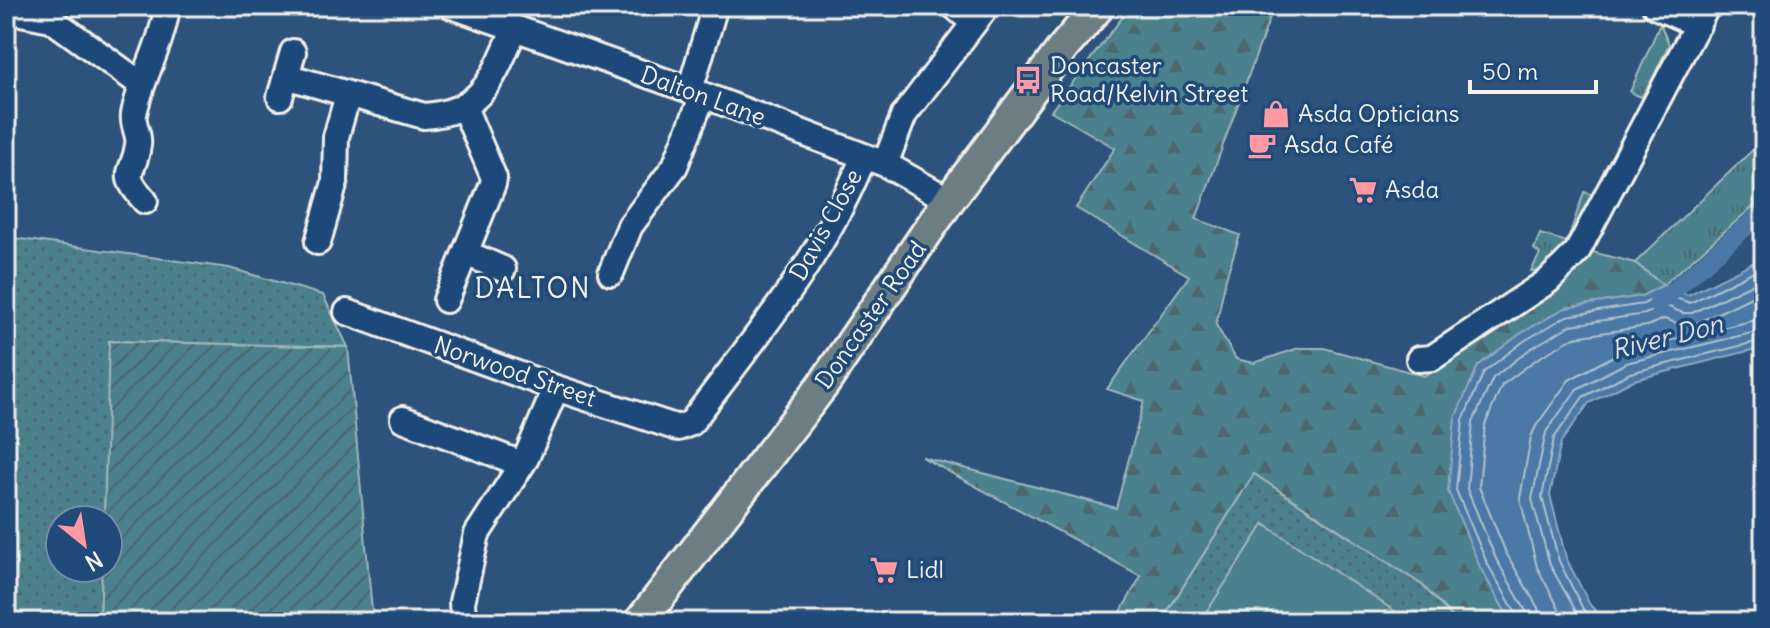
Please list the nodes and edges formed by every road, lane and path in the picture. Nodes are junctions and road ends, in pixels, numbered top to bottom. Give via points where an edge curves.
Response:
1 (167, 6) edge
2 (715, 6) edge
3 (954, 6) edge
4 (1099, 6) edge
5 (1655, 6) edge
6 (460, 7) edge
7 (6, 10) edge
8 (33, 10) edge
9 (981, 14) edge
10 (1702, 15) edge
11 (515, 28) junction
12 (293, 52) dead end
13 (142, 85) junction
14 (697, 92) junction
15 (348, 95) junction
16 (464, 107) junction
17 (874, 160) junction
18 (949, 200) junction
19 (145, 201) dead end
20 (318, 242) dead end
21 (466, 253) junction
22 (503, 269) dead end
23 (611, 273) dead end
24 (446, 300) dead end
25 (347, 312) dead end
26 (1419, 359) dead end
27 (556, 388) junction
28 (403, 419) dead end
29 (685, 427) joint
30 (522, 464) junction
31 (457, 606) dead end
32 (640, 622) edge

1 - 13 street
2 - 14 street
3 - 9 street
4 - 18 main road, Doncaster Road
5 - 10 street
6 - 11 street, Dalton Lane
7 - 8 street
8 - 13 street
9 - 17 street, Davis Close
10 - 26 street via 1577,252 1537,288 1432,358
11 - 14 street, Dalton Lane
11 - 16 street via 489,84
12 - 15 street via 283,86
13 - 19 street via 133,121 138,145 129,171 133,188
14 - 17 street, Dalton Lane
14 - 23 street via 675,166 630,226
15 - 16 street via 424,116
15 - 20 street via 336,137 335,182
16 - 21 street via 494,178
17 - 18 street, Dalton Lane
17 - 29 street, Davis Close via 849,191 788,293
18 - 32 main road, Doncaster Road via 823,385
21 - 22 street
21 - 24 street
25 - 27 street, Norwood Street
27 - 29 street, Norwood Street
27 - 30 street
28 - 30 street
30 - 31 street via 477,534

